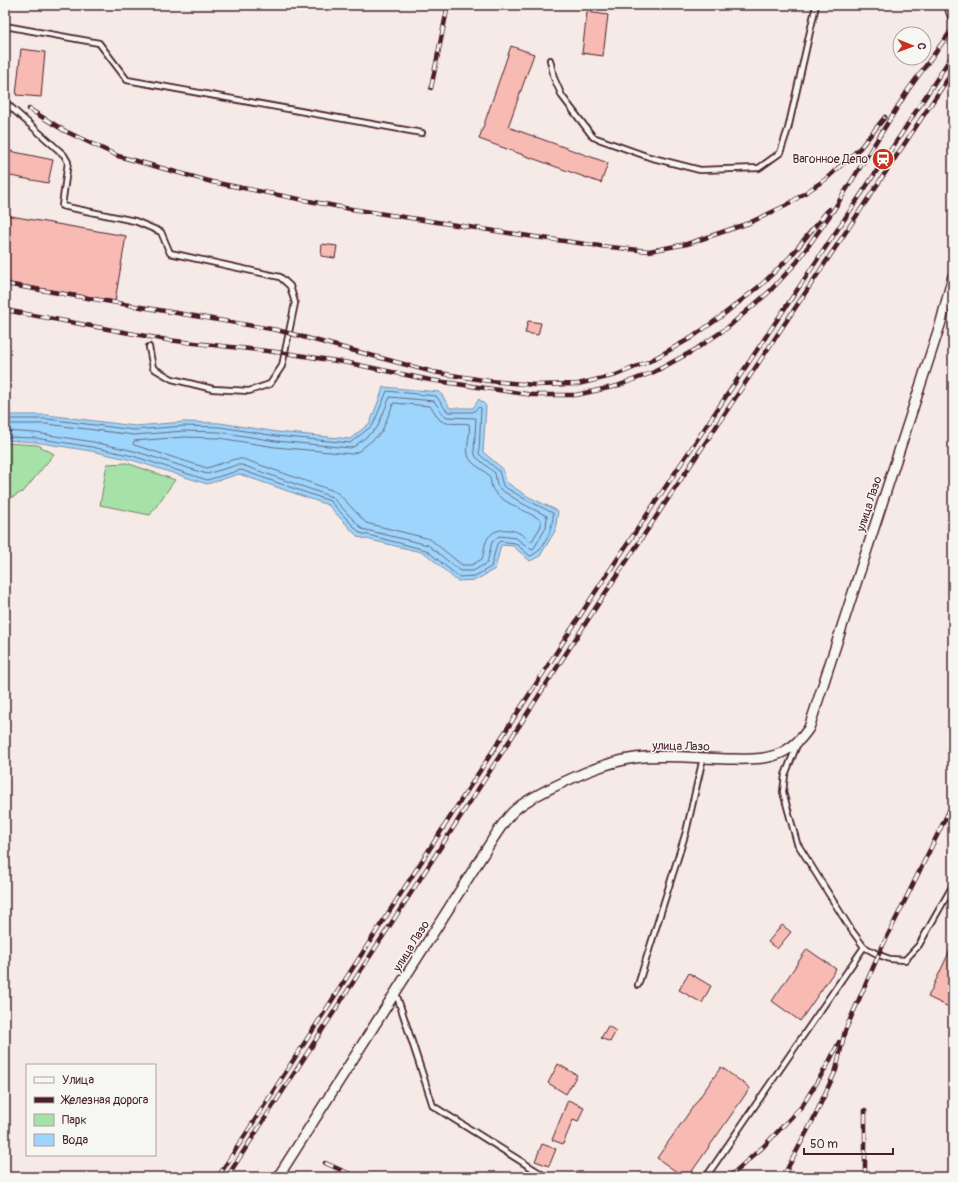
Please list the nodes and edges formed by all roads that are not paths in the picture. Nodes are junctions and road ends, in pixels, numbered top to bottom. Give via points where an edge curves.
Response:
1 (816, 5) edge
2 (948, 5) edge
3 (953, 17) edge
4 (5, 26) edge
5 (550, 60) dead end
6 (5, 102) edge
7 (422, 133) dead end
8 (953, 276) edge
9 (149, 347) dead end
10 (798, 743) junction
11 (703, 758) junction
12 (953, 886) edge
13 (864, 947) junction
14 (638, 985) dead end
15 (396, 992) junction
16 (543, 1175) dead end
17 (278, 1177) edge
18 (706, 1177) edge

1 - 5 lane via 788,129 780,153 759,168 700,170 649,157 593,137 562,96
2 - 3 street
4 - 7 lane via 99,43 127,80
6 - 9 lane via 64,155 68,162 62,206 135,221 161,232 170,253 280,276 290,286 295,303 289,333 282,366 270,384 249,391 213,390 172,379 154,368
8 - 10 street, улица Лазо via 941,322 812,721
10 - 11 street, улица Лазо via 784,752 765,758
10 - 13 lane via 785,775 782,792 797,843
11 - 14 lane via 686,832
11 - 15 street, улица Лазо via 653,757 615,762 558,785 515,810 484,853
12 - 13 lane via 919,945 905,960 890,959
13 - 18 lane
15 - 16 lane via 433,1106
15 - 17 street, улица Лазо

